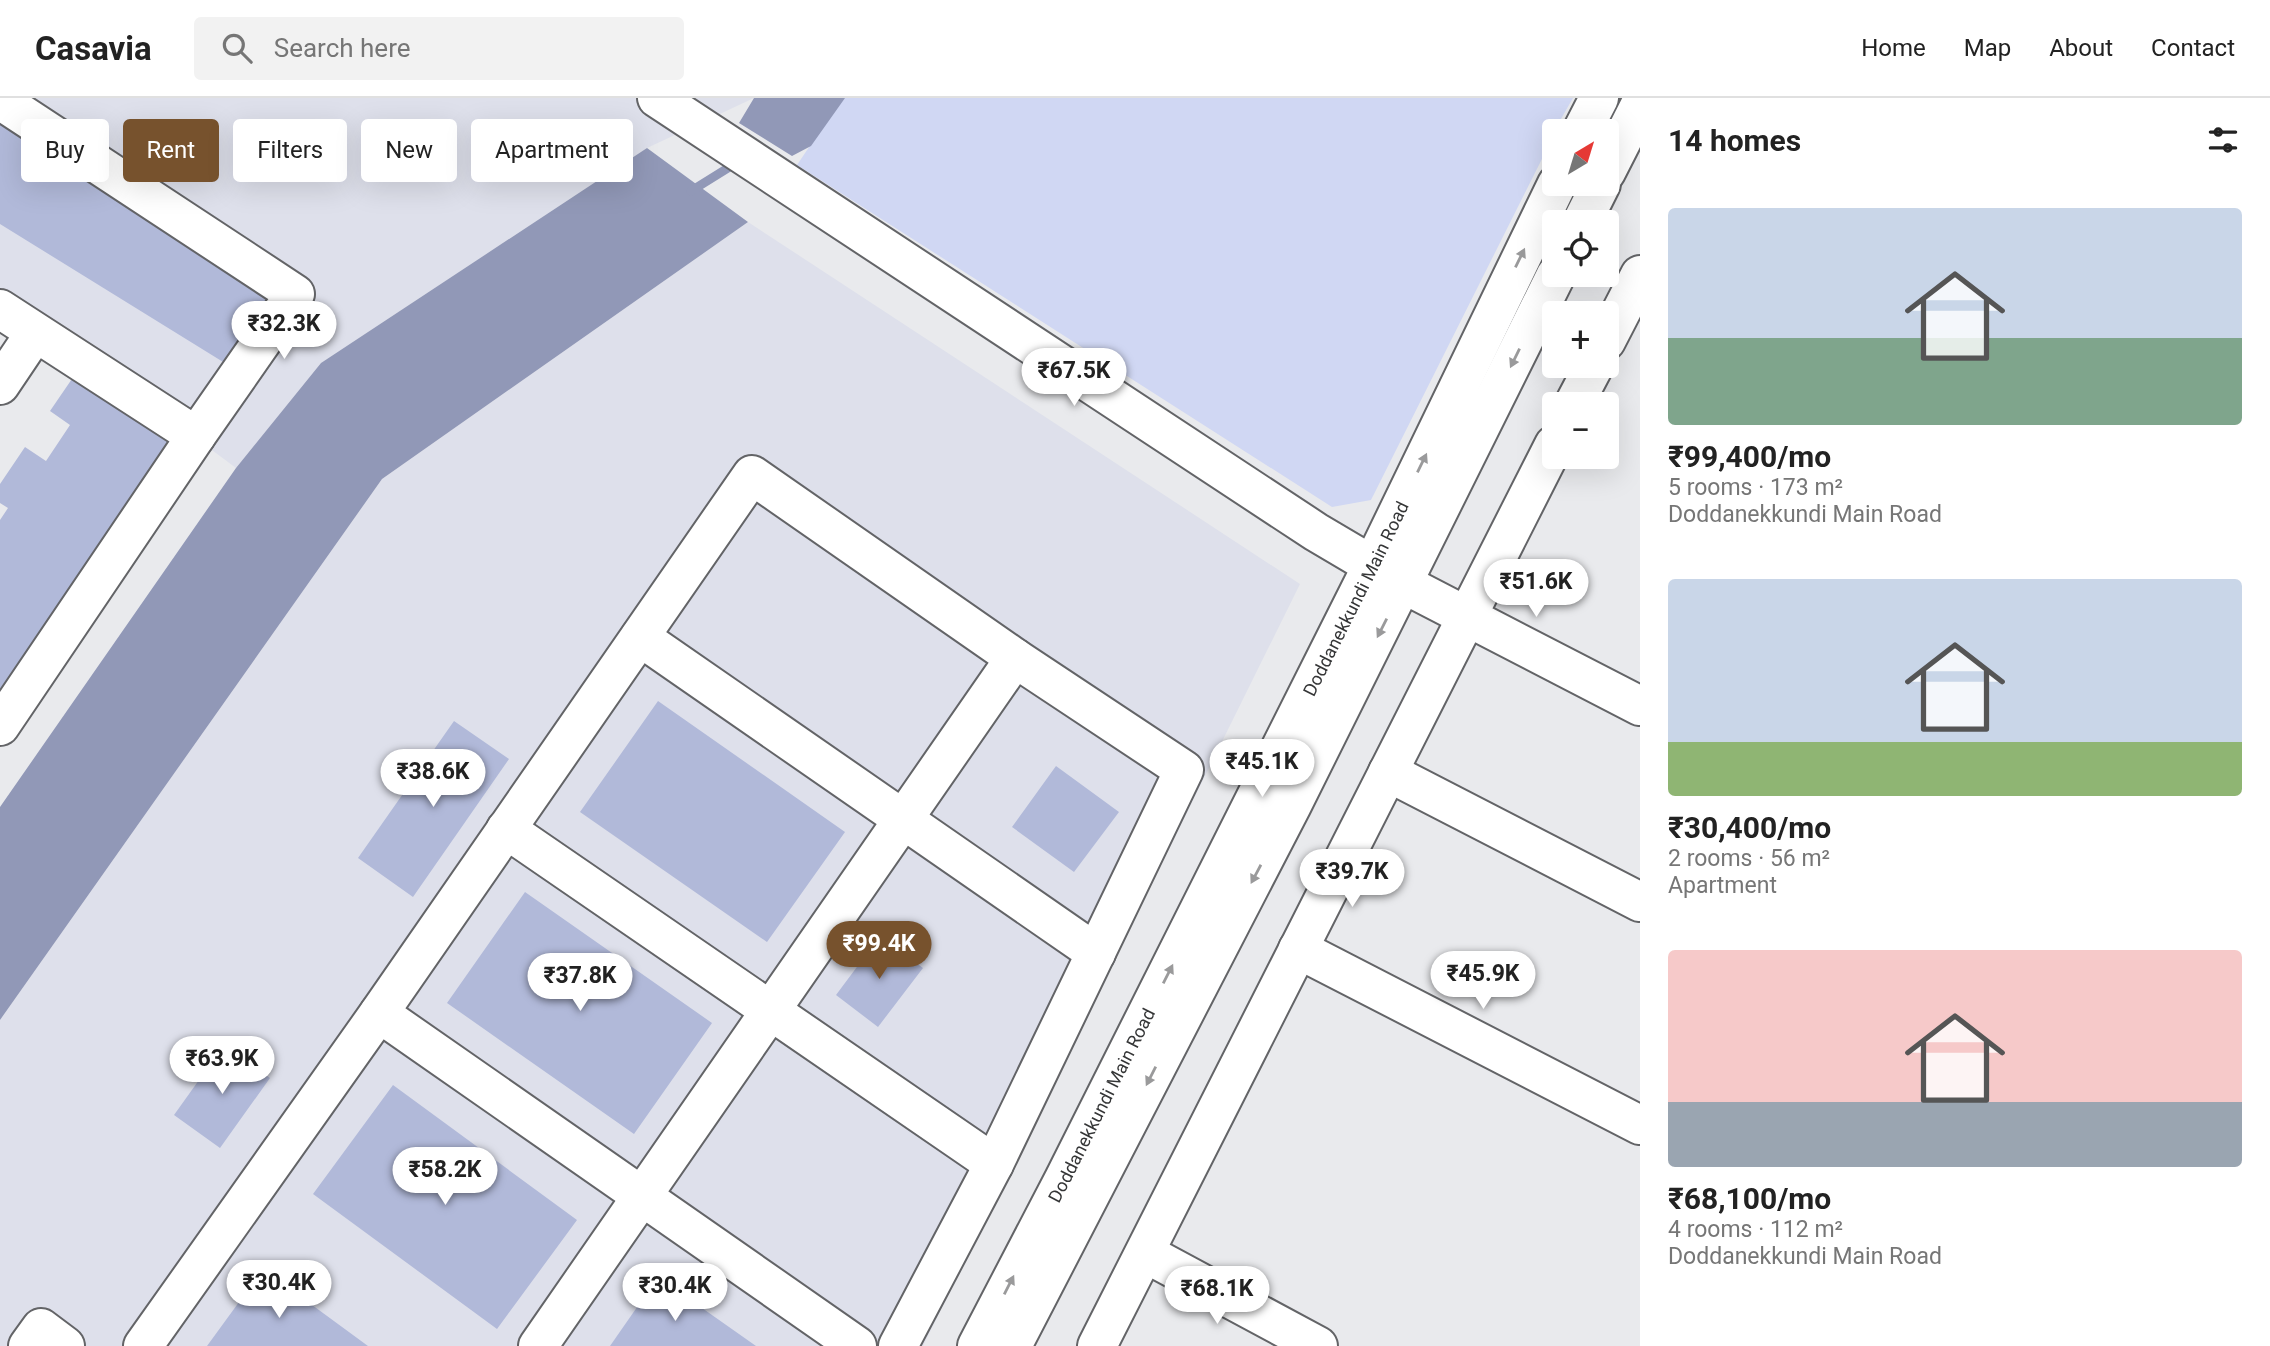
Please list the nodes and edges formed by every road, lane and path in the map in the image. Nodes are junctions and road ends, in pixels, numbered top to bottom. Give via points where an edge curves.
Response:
1 (657, 98) edge
2 (1598, 98) edge
3 (0, 100) edge
4 (1640, 105) edge
5 (1588, 119) edge
6 (1619, 146) edge
7 (1551, 196) edge
8 (1549, 287) edge
9 (1635, 298) edge
10 (0, 309) edge
11 (1619, 322) edge
12 (35, 332) junction
13 (0, 385) edge
14 (196, 436) junction
15 (1542, 469) edge
16 (1389, 574) junction
17 (1467, 616) junction
18 (640, 637) junction
19 (1015, 658) junction
20 (1640, 706) edge
21 (0, 726) edge
22 (1388, 772) junction
23 (903, 819) junction
24 (506, 830) junction
25 (1640, 902) edge
26 (1298, 949) junction
27 (1096, 953) junction
28 (770, 1010) junction
29 (379, 1013) junction
30 (1640, 1125) edge
31 (994, 1164) junction
32 (641, 1197) junction
33 (1145, 1253) junction
34 (28, 1346) edge
35 (65, 1346) edge
36 (143, 1346) edge
37 (538, 1346) edge
38 (858, 1346) edge
39 (898, 1346) edge
40 (977, 1346) edge
41 (1012, 1346) edge
42 (1097, 1346) edge
43 (1318, 1346) edge

1 - 16 street via 1316,532
2 - 5 street
3 - 14 street via 295,294
4 - 6 street
16 -> 7 street, Doddanekkundi Main Road
8 -> 16 street, Doddanekkundi Main Road
9 - 11 street
10 - 12 street
12 - 13 street
12 - 14 street
14 - 21 street
15 - 17 street
16 - 17 street
40 -> 16 street, Doddanekkundi Main Road
16 -> 41 street, Doddanekkundi Main Road
17 - 20 street
17 - 22 street
18 - 19 street via 752,475
18 - 23 street
18 - 24 street
19 - 23 street
19 - 27 street via 1184,770
22 - 25 street
22 - 26 street
23 - 27 street
23 - 28 street
24 - 28 street
24 - 29 street
26 - 30 street
26 - 33 street
27 - 31 street
28 - 31 street
28 - 32 street
29 - 32 street
29 - 36 street
31 - 39 street
32 - 37 street
32 - 38 street
33 - 42 street
33 - 43 street
34 - 35 street via 41,1328

